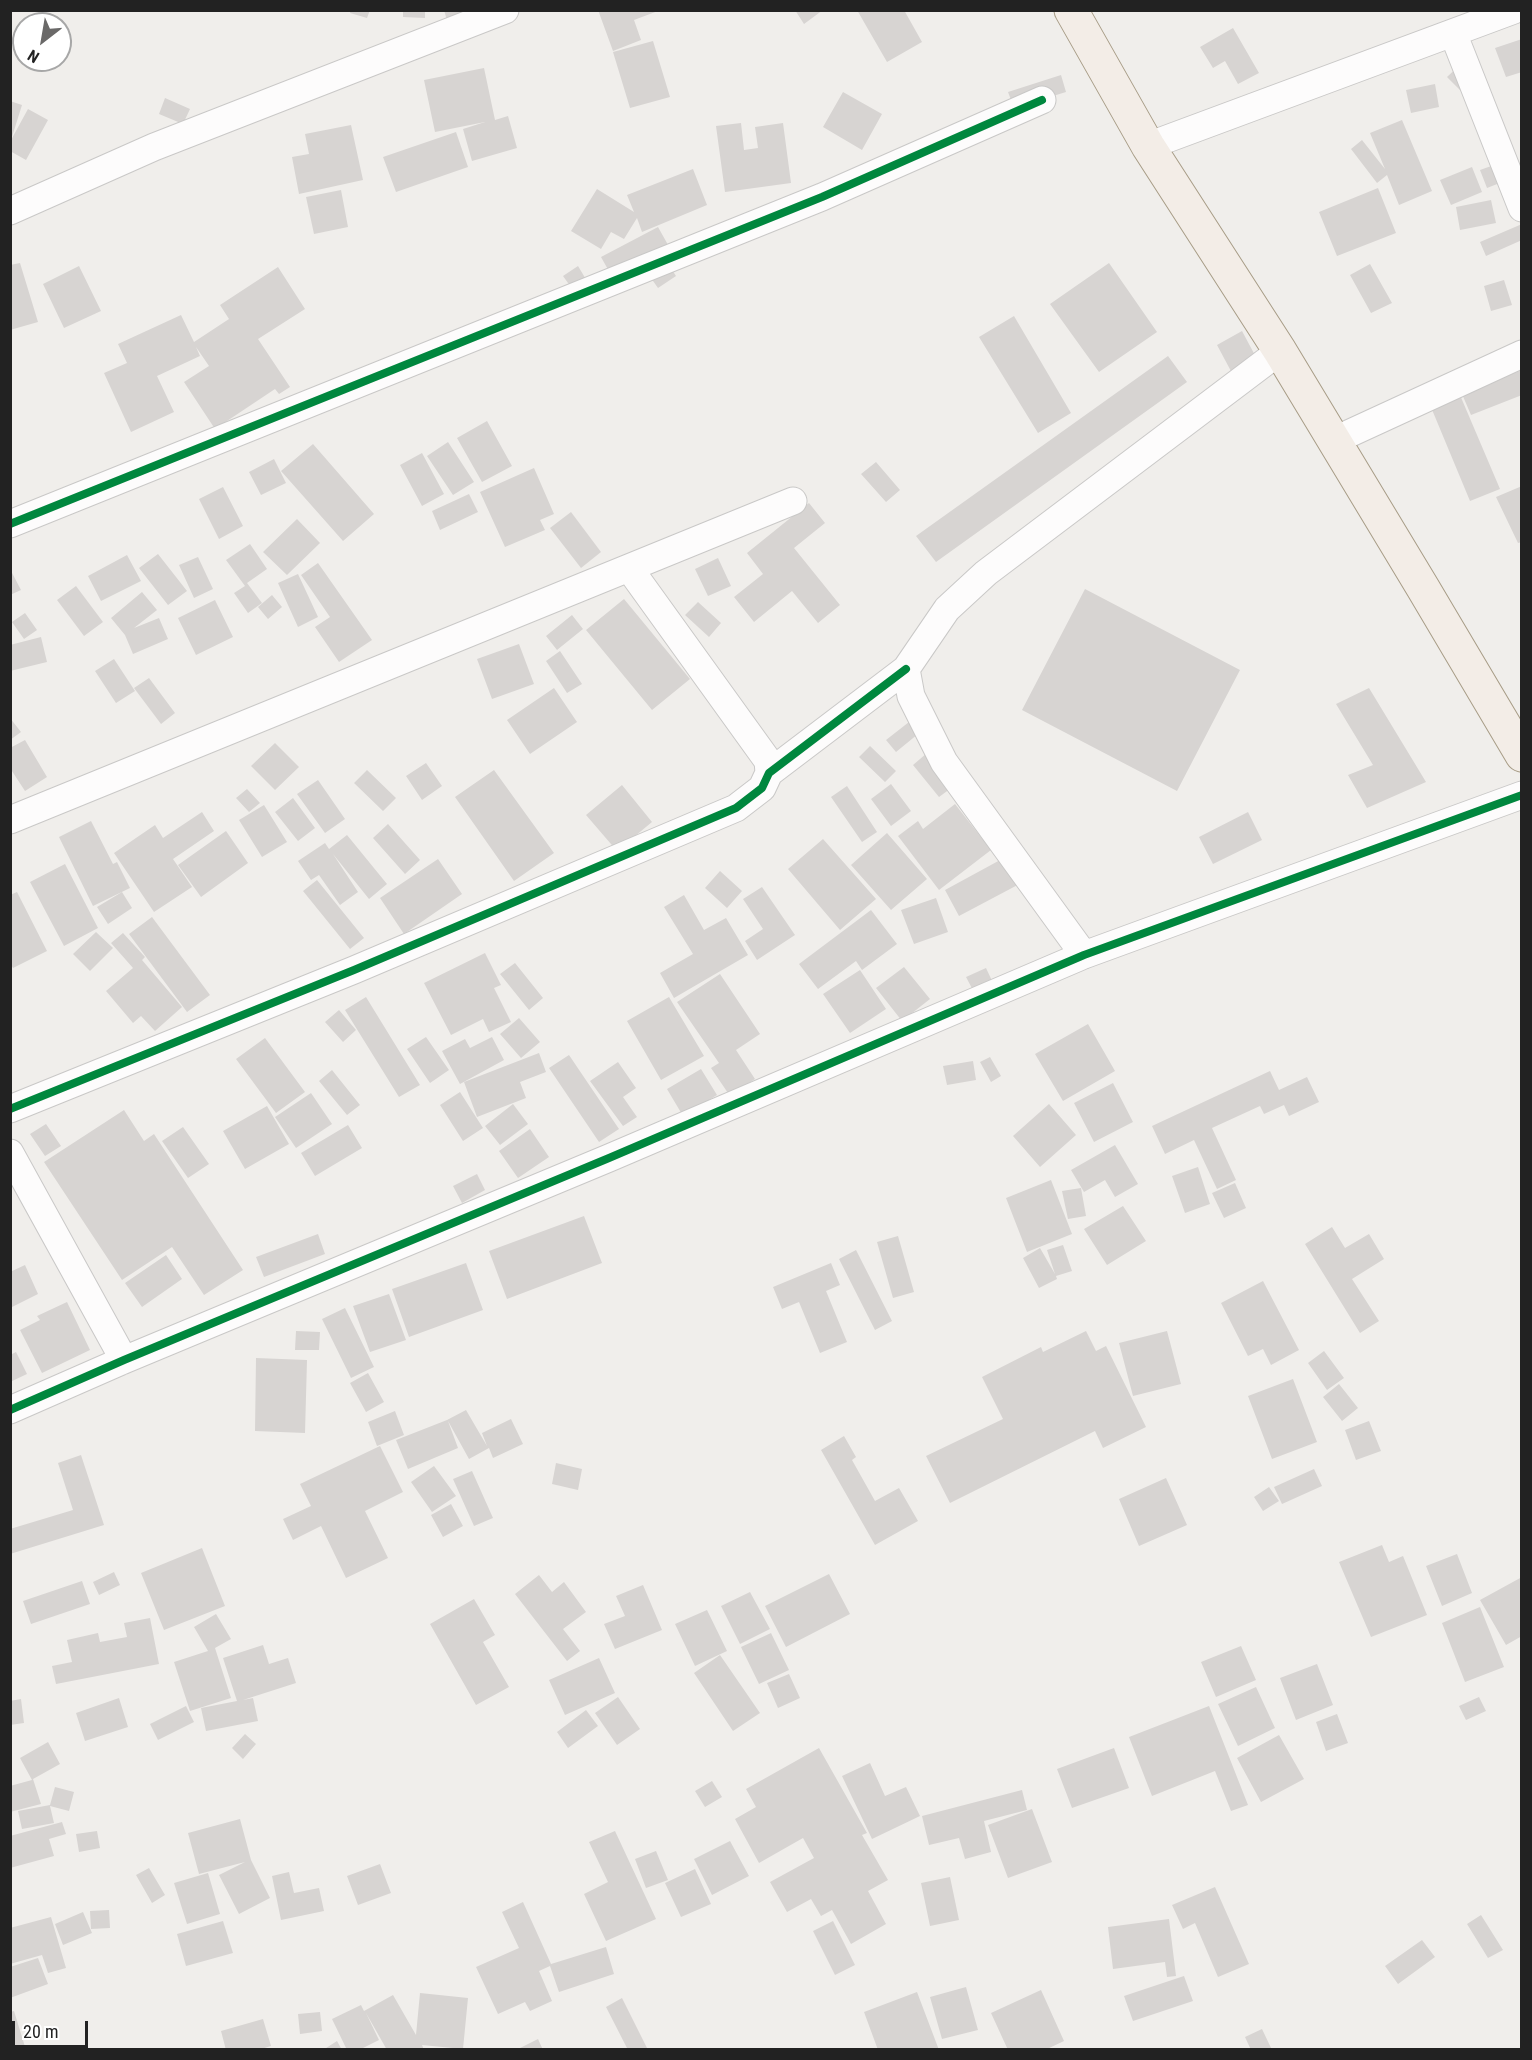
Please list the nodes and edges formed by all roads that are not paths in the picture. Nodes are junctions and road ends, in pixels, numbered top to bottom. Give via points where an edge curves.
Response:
1 (506, 10) edge
2 (1071, 10) edge
3 (1514, 10) edge
4 (1453, 33) junction
5 (1042, 100) dead end
6 (1148, 146) junction
7 (1521, 208) edge
8 (10, 211) edge
9 (1280, 351) junction
10 (1521, 354) edge
11 (1333, 441) junction
12 (793, 501) dead end
13 (10, 524) edge
14 (629, 568) junction
15 (906, 669) junction
16 (1521, 755) edge
17 (768, 773) junction
18 (1521, 795) edge
19 (10, 820) edge
20 (1084, 955) junction
21 (10, 1108) edge
22 (10, 1153) edge
23 (124, 1360) junction
24 (10, 1410) edge

1 - 8 street via 154,147
2 - 6 main road
3 - 4 street
4 - 6 street
4 - 7 street
5 - 13 street via 800,206
6 - 9 main road
9 - 11 main road
9 - 15 street via 986,573 947,609
10 - 11 street
11 - 16 main road
12 - 14 street
14 - 17 street via 768,760
14 - 19 street
15 - 17 street
15 - 20 street via 911,696 944,762
17 - 21 street via 762,788 736,808 354,970
18 - 20 street
20 - 23 street
22 - 23 street
23 - 24 street

